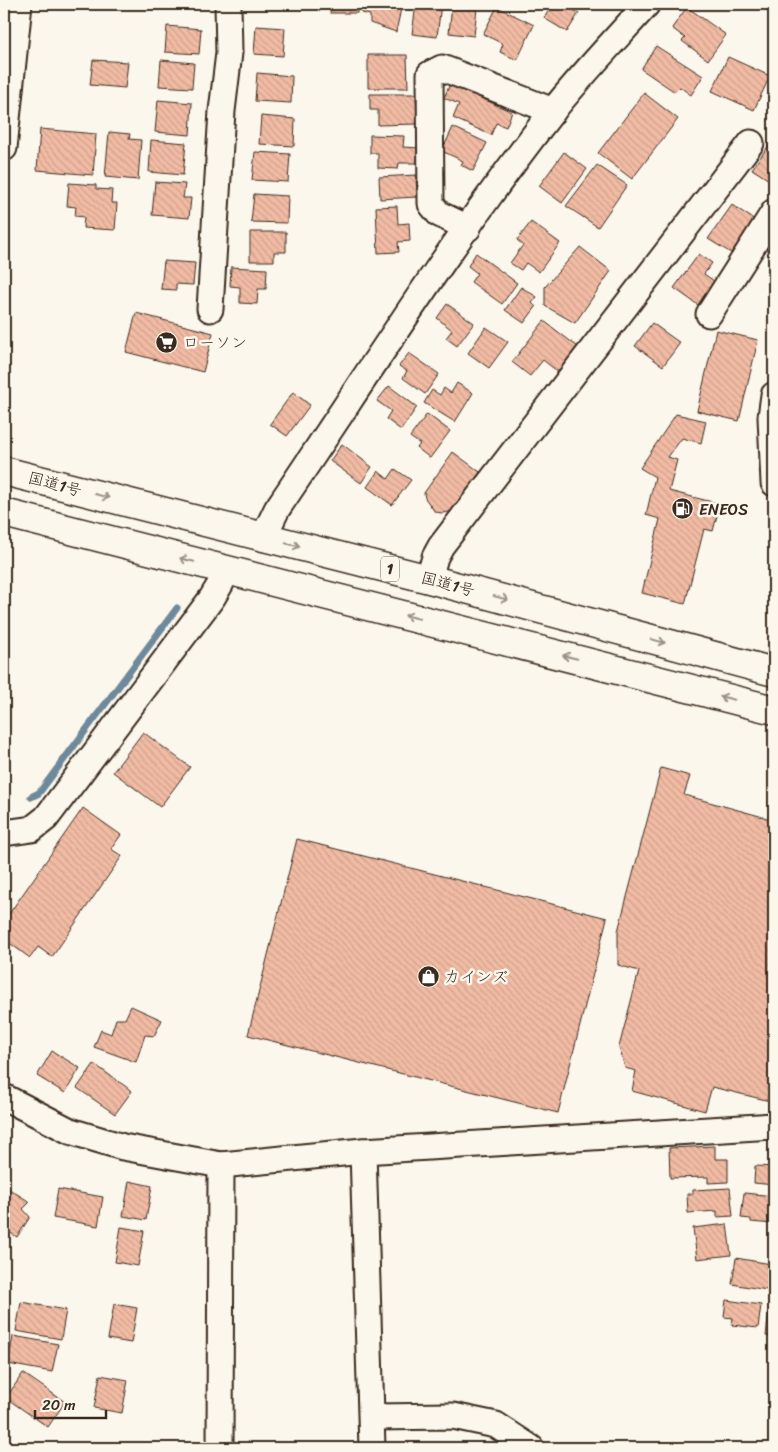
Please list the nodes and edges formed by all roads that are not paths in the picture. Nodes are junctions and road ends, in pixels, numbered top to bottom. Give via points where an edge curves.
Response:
1 (19, 4) edge
2 (228, 4) edge
3 (647, 4) edge
4 (553, 111) junction
5 (751, 143) dead end
6 (4, 148) edge
7 (774, 212) edge
8 (468, 228) junction
9 (210, 309) dead end
10 (709, 314) dead end
11 (773, 409) edge
12 (4, 471) edge
13 (774, 483) edge
14 (4, 513) edge
15 (263, 538) junction
16 (224, 570) junction
17 (429, 579) junction
18 (774, 672) edge
19 (774, 710) edge
20 (4, 834) edge
21 (4, 1097) edge
22 (774, 1126) edge
23 (363, 1151) junction
24 (221, 1165) junction
25 (373, 1417) junction
26 (494, 1437) edge
27 (220, 1448) edge
28 (372, 1448) edge
29 (531, 1448) edge

1 - 6 street
2 - 9 street via 229,52 222,111
3 - 4 street
4 - 8 street
4 - 8 street via 442,68 430,74 431,204 439,214
5 - 17 street via 441,546
7 - 10 street
8 - 15 street via 276,509
11 - 13 street
12 -> 15 highway, 国道1号 / 1
16 -> 14 highway
15 -> 17 highway, 国道1号 / 1
19 -> 16 highway
16 - 20 street via 212,598 46,818 32,829
17 -> 18 highway, 国道1号 / 1
21 - 24 street via 70,1131 123,1147
22 - 23 street
23 - 24 street
23 - 25 street
24 - 27 street
25 - 26 street via 454,1416
25 - 28 street
26 - 29 street

